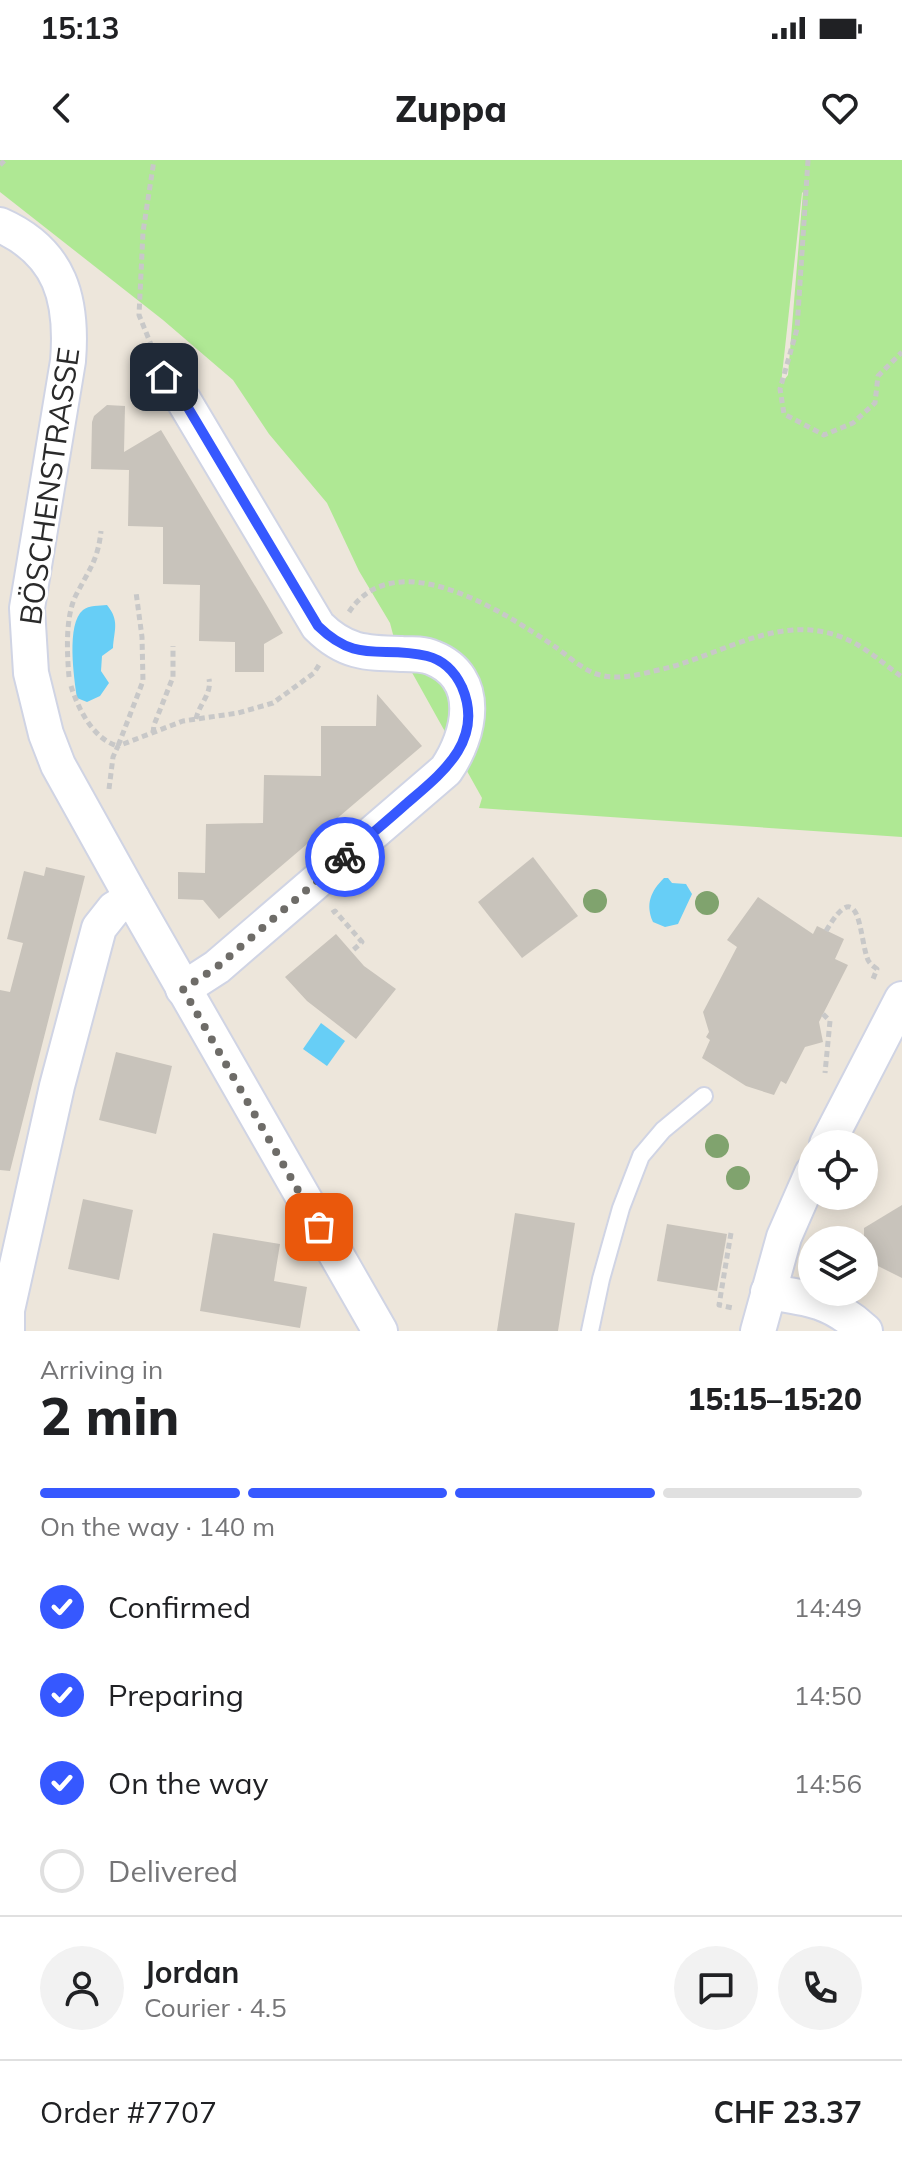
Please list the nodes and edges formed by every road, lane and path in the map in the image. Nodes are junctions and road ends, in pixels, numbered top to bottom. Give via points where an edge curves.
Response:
1 (5, 160) edge
2 (154, 160) edge
3 (808, 160) edge
4 (0, 165) edge
5 (0, 225) edge
6 (139, 315) dead end
7 (902, 352) edge
8 (164, 377) dead end
9 (101, 531) dead end
10 (136, 592) dead end
11 (345, 619) dead end
12 (173, 646) dead end
13 (321, 663) dead end
14 (902, 677) edge
15 (209, 679) dead end
16 (196, 719) junction
17 (153, 733) junction
18 (118, 746) junction
19 (108, 800) dead end
20 (132, 898) junction
21 (337, 913) dead end
22 (826, 931) dead end
23 (351, 952) dead end
24 (874, 967) dead end
25 (183, 989) junction
26 (902, 999) edge
27 (823, 1014) dead end
28 (827, 1053) dead end
29 (704, 1096) dead end
30 (834, 1130) edge
31 (798, 1205) edge
32 (731, 1233) dead end
33 (768, 1292) junction
34 (734, 1308) dead end
35 (7, 1331) edge
36 (380, 1331) edge
37 (590, 1331) edge
38 (758, 1331) edge
39 (865, 1331) edge

1 - 4 path
2 - 6 path via 143,232
3 - 7 path via 797,329 780,389 784,414 824,435 853,423 875,403 878,376
5 - 20 street, BÖSCHENSTRASSE via 32,243 52,264 71,330 30,579 31,673 58,765
8 - 25 street via 184,401 318,626 349,648 435,659 454,672 468,712 463,740 446,770 217,967
9 - 18 path via 99,553 71,610 69,678 97,734
10 - 18 path via 143,681
11 - 14 path via 373,589 420,580 501,611 599,675 631,676 672,668 761,635 813,628 857,644
12 - 17 path via 173,677
13 - 16 path via 273,703
15 - 16 path via 209,693
16 - 17 path
17 - 18 path
18 - 19 path
20 - 25 street, BÖSCHENSTRASSE
20 - 35 street via 99,928 57,1086 7,1310
21 - 23 path via 362,942
22 - 24 path via 842,909 855,912
25 - 36 street, BÖSCHENSTRASSE
26 - 30 street
27 - 28 path via 830,1021
29 - 37 lane via 641,1156 621,1208
31 - 33 street
32 - 34 path via 719,1305
33 - 38 street
33 - 39 street via 816,1299

